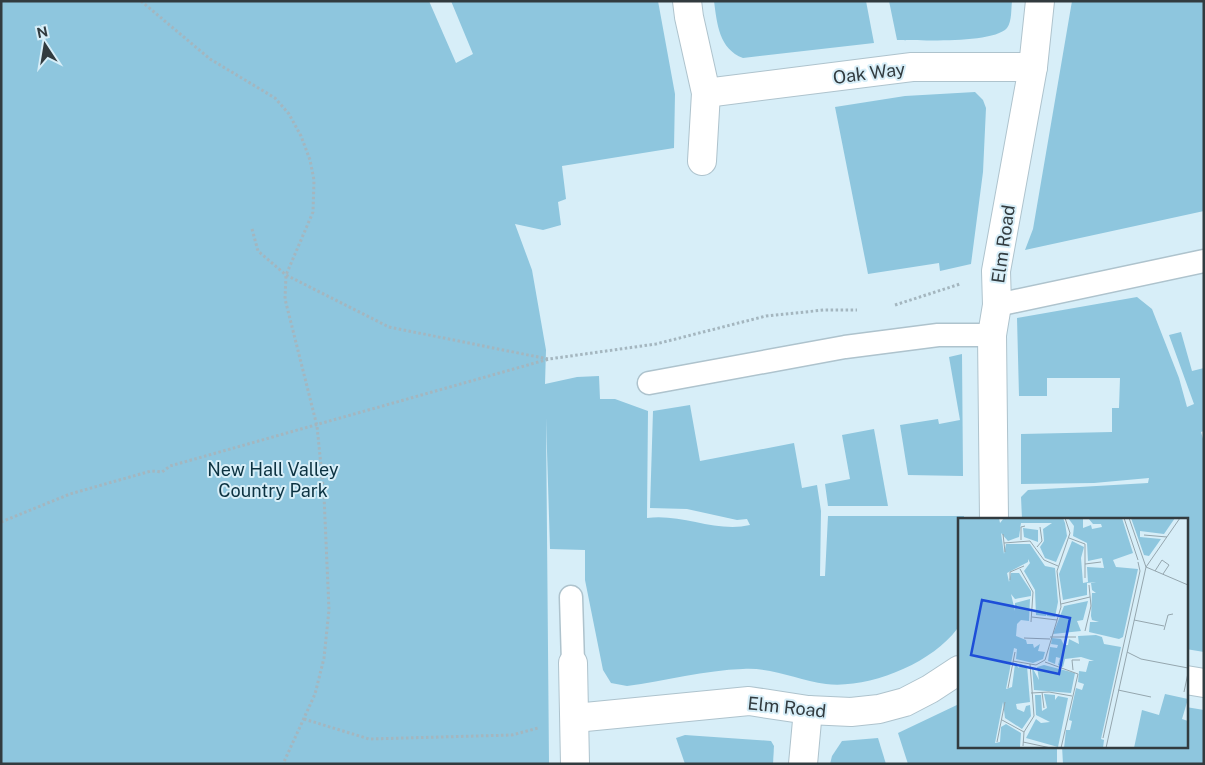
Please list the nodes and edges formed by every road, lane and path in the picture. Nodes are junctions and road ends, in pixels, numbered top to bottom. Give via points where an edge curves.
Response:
1 (142, 1) edge
2 (687, 1) edge
3 (1040, 1) edge
4 (1033, 67) junction
5 (706, 93) junction
6 (702, 161) dead end
7 (252, 229) dead end
8 (1204, 261) edge
9 (996, 272) junction
10 (286, 275) junction
11 (997, 305) junction
12 (888, 307) dead end
13 (861, 310) dead end
14 (992, 336) junction
15 (549, 360) junction
16 (649, 383) dead end
17 (318, 426) junction
18 (994, 518) edge
19 (1, 522) edge
20 (571, 597) dead end
21 (573, 663) joint
22 (958, 671) edge
23 (1188, 680) edge
24 (1204, 682) edge
25 (808, 710) junction
26 (575, 718) junction
27 (304, 719) junction
28 (283, 764) edge
29 (575, 764) edge
30 (803, 764) edge

1 - 10 path via 210,59 275,98 289,114 301,136 310,160 315,196 312,212
2 - 5 street
3 - 4 street, Elm Road
4 - 5 street, Oak Way via 912,67
4 - 9 street, Elm Road
5 - 6 street
7 - 10 path via 258,251
8 - 11 lane
9 - 11 street, Elm Road
9 - 12 path
10 - 15 path via 389,327
10 - 17 path via 285,299
11 - 14 street, Elm Road
13 - 15 path via 766,316 656,344
14 - 16 lane via 938,335 846,347
14 - 18 street, Elm Road
15 - 17 path
17 - 19 path via 170,466 162,472 151,471 70,494
17 - 27 path via 329,610 324,658 315,694
20 - 21 lane
21 - 26 street
22 - 25 street, Elm Road via 905,702 879,709 851,712
23 - 24 street
25 - 26 street, Elm Road via 749,700
25 - 30 street
26 - 27 path via 512,735 369,739
26 - 29 street
27 - 28 path

